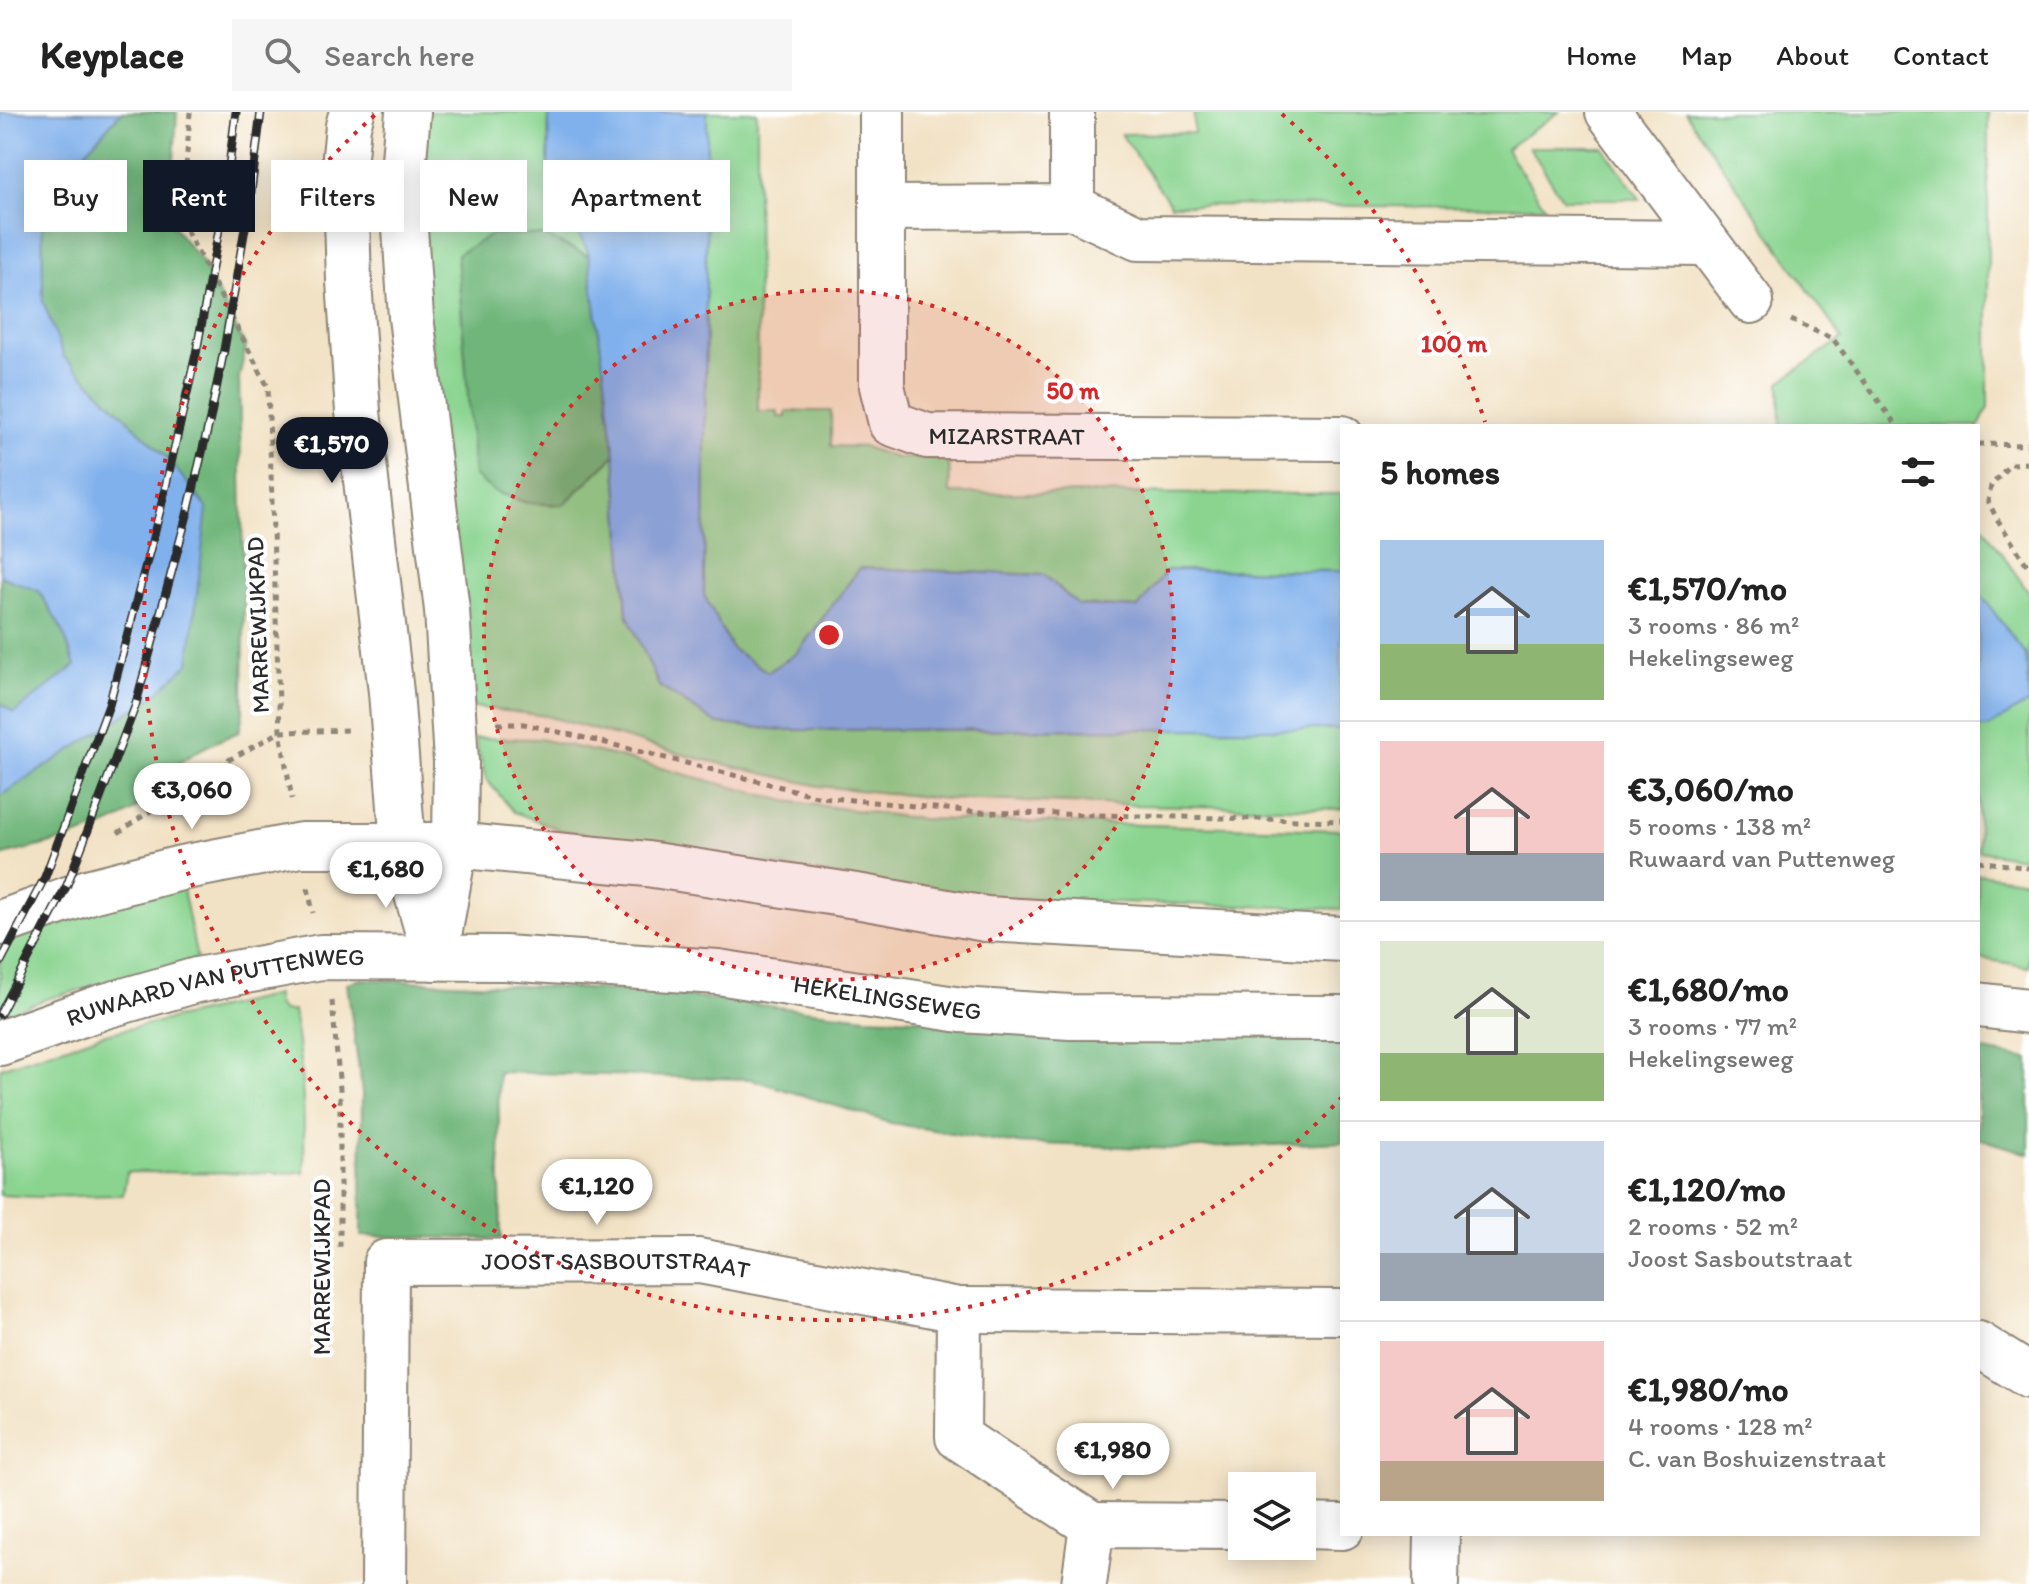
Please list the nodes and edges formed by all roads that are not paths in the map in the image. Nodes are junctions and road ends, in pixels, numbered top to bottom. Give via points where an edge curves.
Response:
1 (408, 112) edge
2 (882, 112) edge
3 (1072, 112) edge
4 (1608, 112) edge
5 (347, 117) edge
6 (1072, 207) junction
7 (882, 208) junction
8 (1707, 243) junction
9 (1751, 301) road end
10 (1340, 438) edge
11 (403, 845) junction
12 (455, 845) junction
13 (0, 923) edge
14 (1340, 939) edge
15 (435, 958) junction
16 (1980, 1005) edge
17 (2029, 1011) edge
18 (1340, 1018) edge
19 (0, 1043) edge
20 (959, 1310) junction
21 (1340, 1312) edge
22 (1980, 1345) edge
23 (2029, 1376) edge
24 (1092, 1525) junction
25 (1228, 1526) edge
26 (1316, 1526) edge
27 (1340, 1527) edge
28 (1437, 1536) edge
29 (384, 1584) edge
30 (1084, 1584) edge
31 (1436, 1584) edge

1 - 12 street via 402,184 411,317 447,610
2 - 7 street, MIZARSTRAAT
3 - 6 street
4 - 8 street
5 - 11 street via 348,265 358,412
6 - 7 street
6 - 8 street via 1138,238
7 - 10 street, MIZARSTRAAT via 882,386 891,423 927,436
8 - 9 street
11 - 12 street
11 - 13 street via 301,845 166,871
11 - 15 street
12 - 14 street via 647,864 986,919
12 - 15 street
15 - 18 street, HEKELINGSEWEG via 718,972 961,1010 1055,1016
15 - 19 street, RUWAARD VAN PUTTENWEG via 321,957 197,980
16 - 17 street
20 - 21 street
20 - 24 street via 958,1437
20 - 29 street, JOOST SASBOUTSTRAAT via 699,1261 386,1262
22 - 23 street
24 - 25 street
24 - 30 street
26 - 27 street
28 - 31 street

